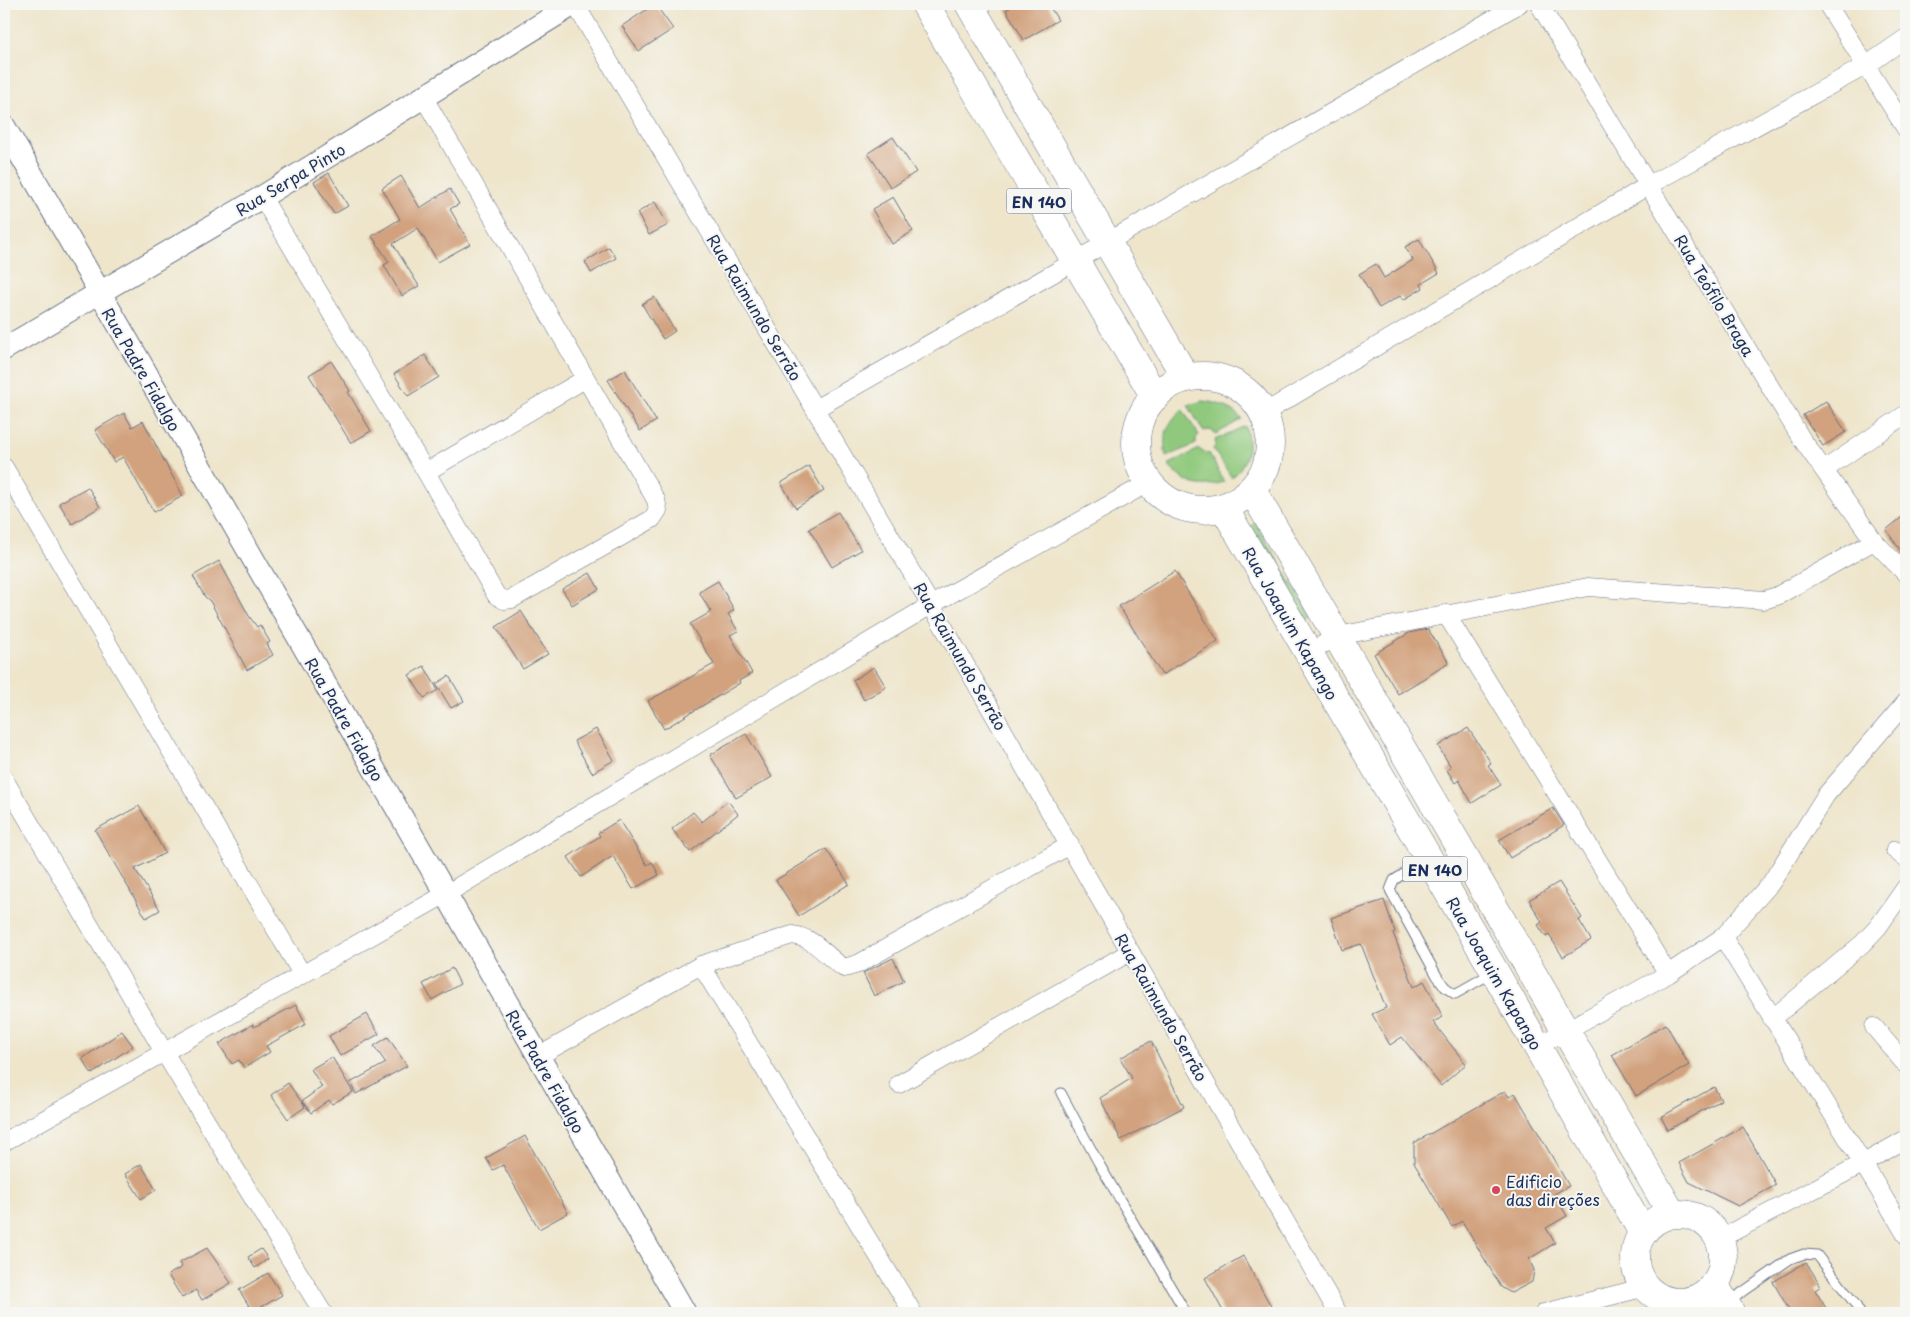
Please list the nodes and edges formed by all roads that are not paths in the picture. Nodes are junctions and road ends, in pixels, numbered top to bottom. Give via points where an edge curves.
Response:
1 (575, 4) edge
2 (925, 4) edge
3 (969, 4) edge
4 (1519, 4) edge
5 (1539, 4) edge
6 (1827, 4) edge
7 (1906, 38) edge
8 (991, 41) junction
9 (958, 60) junction
10 (1866, 65) junction
11 (424, 98) junction
12 (4, 126) edge
13 (1906, 129) edge
14 (1649, 185) junction
15 (262, 196) junction
16 (1108, 242) junction
17 (1074, 261) junction
18 (98, 292) junction
19 (4, 349) edge
20 (1186, 378) junction
21 (585, 379) junction
22 (1155, 397) junction
23 (816, 409) junction
24 (1264, 413) junction
25 (1906, 414) edge
26 (4, 466) edge
27 (1824, 470) junction
28 (426, 472) junction
29 (1148, 483) junction
30 (1252, 490) junction
31 (1224, 508) junction
32 (1874, 540) junction
33 (1906, 574) edge
34 (931, 605) junction
35 (1446, 614) junction
36 (1338, 636) junction
37 (1308, 653) junction
38 (1906, 702) edge
39 (4, 779) edge
40 (1448, 828) junction
41 (1070, 845) junction
42 (1424, 851) junction
43 (1906, 887) edge
44 (446, 894) junction
45 (1723, 937) junction
46 (1130, 952) junction
47 (700, 965) junction
48 (1494, 972) junction
49 (302, 974) junction
50 (1668, 974) junction
51 (1772, 1019) junction
52 (1874, 1027) dead end
53 (1567, 1031) junction
54 (1536, 1047) junction
55 (164, 1052) junction
56 (538, 1057) junction
57 (1906, 1065) edge
58 (899, 1084) dead end
59 (1061, 1093) dead end
60 (1906, 1139) edge
61 (4, 1142) edge
62 (1864, 1163) junction
63 (1672, 1214) junction
64 (1643, 1233) junction
65 (1906, 1235) edge
66 (1719, 1239) junction
67 (1646, 1287) junction
68 (1724, 1301) edge
69 (1689, 1307) edge
70 (323, 1313) edge
71 (685, 1313) edge
72 (913, 1313) edge
73 (1186, 1313) edge
74 (1338, 1313) edge
75 (1544, 1313) edge
76 (1860, 1313) edge

1 - 11 street, Rua Serpa Pinto
1 - 23 street, Rua Raimundo Serrão
2 - 9 main road, EN 140
3 - 8 main road, EN 140
4 - 16 street
5 - 14 street, Rua Teófilo Braga
6 - 10 street
7 - 10 street
8 - 9 main road
8 - 16 main road, EN 140
9 - 17 main road, EN 140
10 - 13 street
10 - 14 street
11 - 15 street, Rua Serpa Pinto
11 - 21 street
12 - 18 street, Rua Padre Fidalgo
14 - 24 street
14 - 27 street, Rua Teófilo Braga
15 - 18 street, Rua Serpa Pinto
15 - 28 street
16 - 17 street
16 - 20 main road, EN 140
17 - 22 main road, EN 140
17 - 23 street
18 - 19 street, Rua Serpa Pinto
18 - 44 street, Rua Padre Fidalgo
20 - 22 main road
20 - 24 main road via 1208,376 1231,382 1250,394
21 - 28 street
21 - 28 street via 656,500 658,510 652,519 512,599 504,600 496,595
22 - 29 main road via 1142,416 1136,439 1138,462
23 - 34 street, Rua Raimundo Serrão
24 - 30 main road via 1270,433 1270,454 1264,473
25 - 27 street
26 - 49 street
27 - 32 street, Rua Teófilo Braga
29 - 31 main road via 1163,498 1182,508 1203,511
29 - 34 street
30 - 31 main road
30 - 36 main road, Rua Joaquim Kapango / EN 140
31 - 37 main road, Rua Joaquim Kapango / EN 140
32 - 33 street, Rua Teófilo Braga
32 - 35 street via 1777,596 1764,600 1588,587
34 - 41 street, Rua Raimundo Serrão
34 - 44 street
35 - 36 street
35 - 50 street
36 - 37 street
36 - 40 main road, Rua Joaquim Kapango / EN 140
37 - 42 main road, Rua Joaquim Kapango / EN 140
38 - 45 street via 1826,795 1771,883
39 - 55 street
40 - 42 main road
40 - 53 main road, Rua Joaquim Kapango / EN 140
41 - 46 street, Rua Raimundo Serrão
41 - 47 street via 858,964 844,968 812,941 792,935
42 - 48 main road, Rua Joaquim Kapango / EN 140
42 - 48 lane via 1394,880 1390,890 1437,976 1455,994
43 - 51 street via 1862,944
44 - 49 street
44 - 56 street, Rua Padre Fidalgo
45 - 50 street
45 - 51 street
46 - 58 street
46 - 74 street, Rua Raimundo Serrão
47 - 56 street
47 - 72 street
48 - 54 main road, Rua Joaquim Kapango / EN 140
49 - 55 street
50 - 53 street
51 - 62 street
52 - 57 street
53 - 54 street
53 - 63 main road, Rua Joaquim Kapango / EN 140
54 - 64 main road, Rua Joaquim Kapango / EN 140
55 - 61 street
55 - 70 street
56 - 71 street, Rua Padre Fidalgo
59 - 73 lane
60 - 62 street
62 - 65 street
62 - 66 street
63 - 64 main road via 1651,1224
63 - 66 main road via 1700,1219
64 - 67 main road via 1635,1260 1638,1274
66 - 68 main road
67 - 69 main road via 1657,1296
67 - 75 street
68 - 69 main road via 1696,1298
68 - 76 lane via 1790,1259 1817,1254

